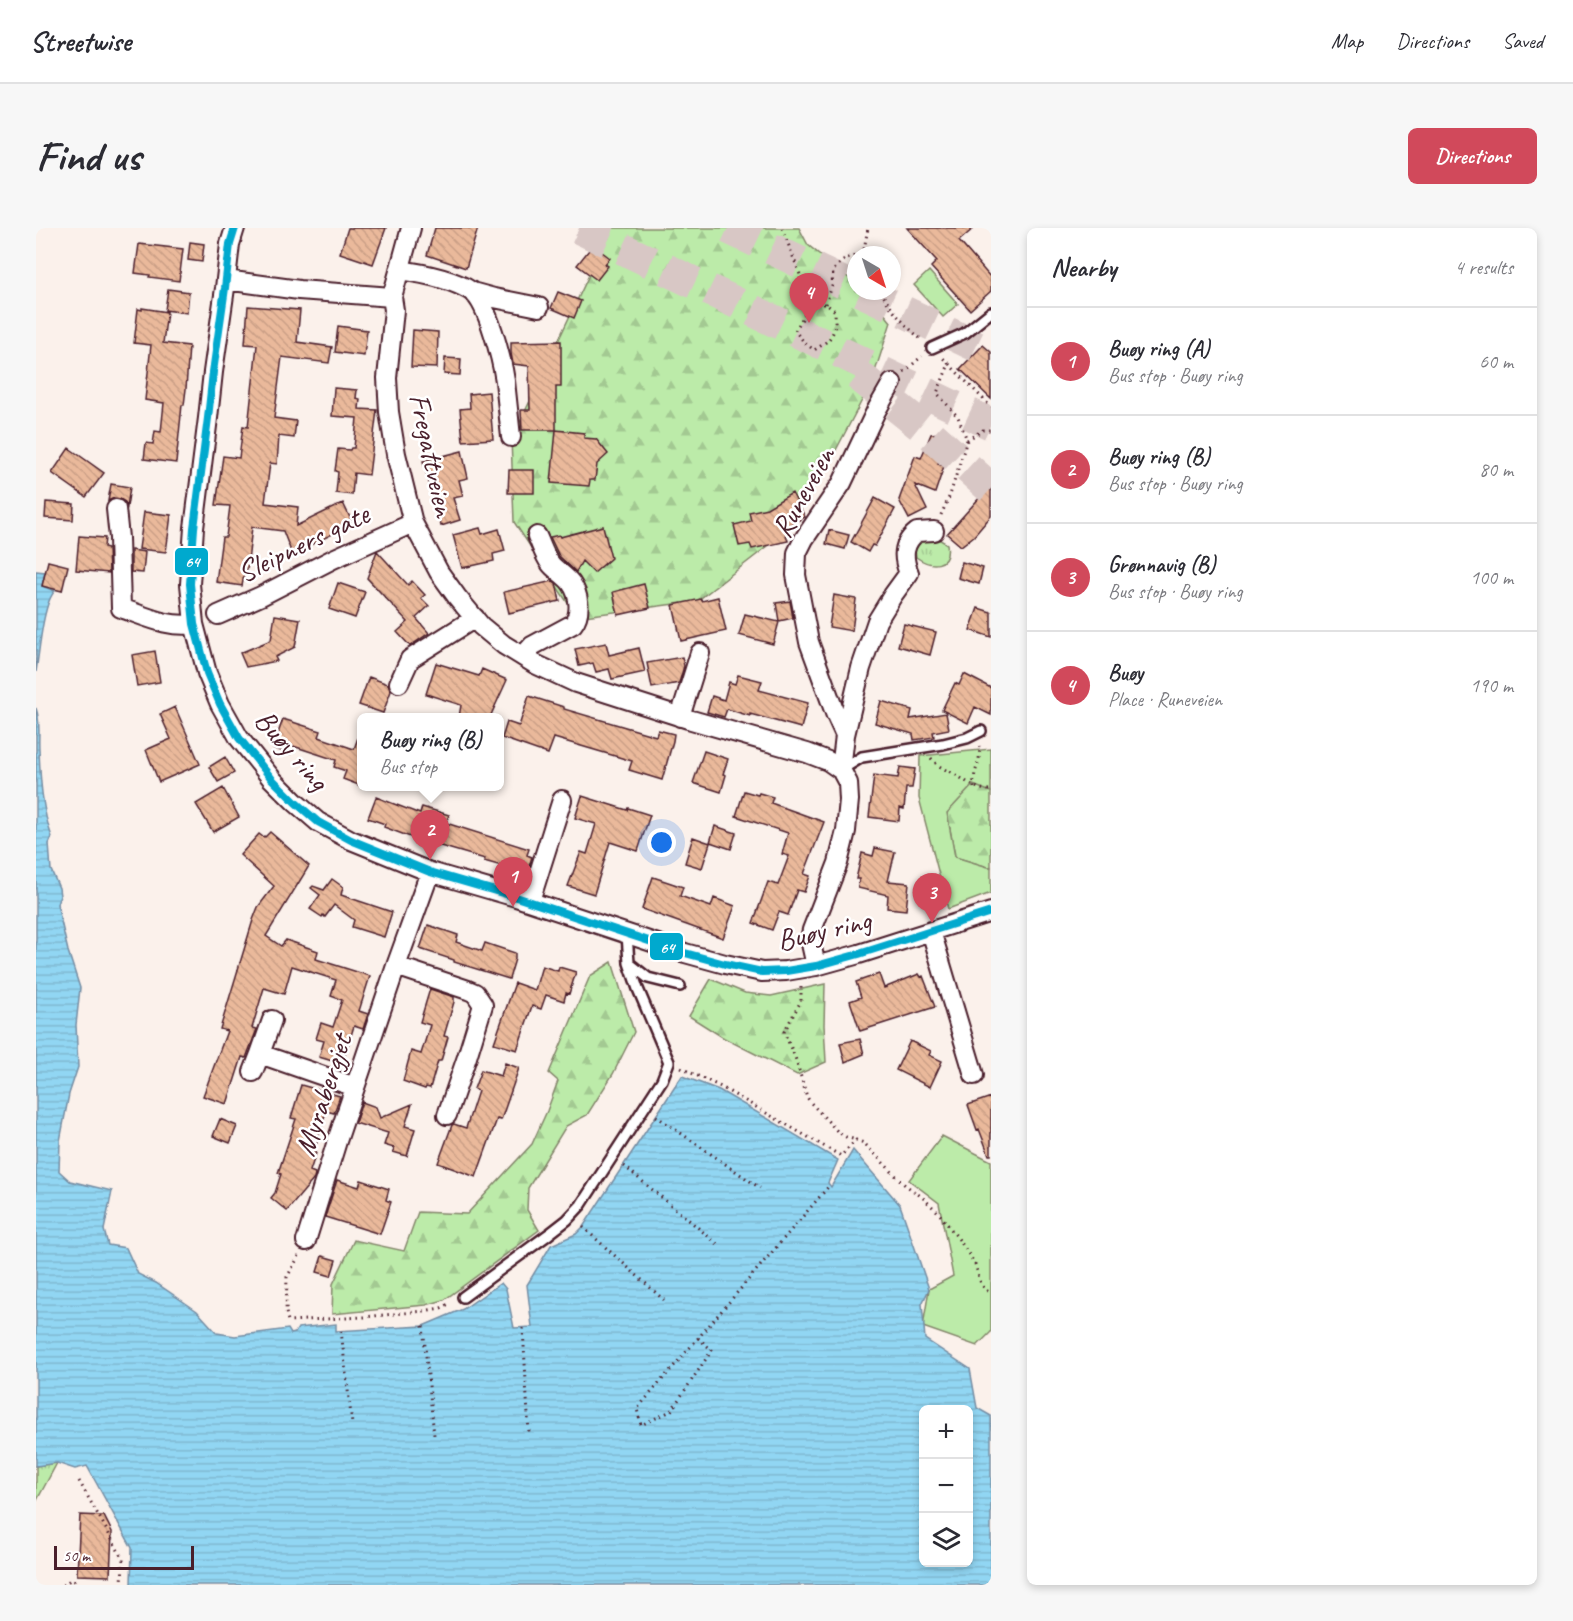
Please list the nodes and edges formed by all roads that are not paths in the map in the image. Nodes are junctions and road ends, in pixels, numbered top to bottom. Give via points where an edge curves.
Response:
1 (411, 228) edge
2 (230, 233) edge
3 (399, 270) junction
4 (226, 280) junction
5 (472, 292) junction
6 (392, 297) junction
7 (539, 307) dead end
8 (991, 312) edge
9 (932, 348) road end
10 (892, 383) road end
11 (511, 437) dead end
12 (116, 509) dead end
13 (413, 523) junction
14 (934, 531) road end
15 (537, 536) dead end
16 (218, 615) dead end
17 (475, 618) junction
18 (194, 624) junction
19 (700, 653) dead end
20 (524, 656) junction
21 (399, 682) dead end
22 (681, 717) junction
23 (981, 731) dead end
24 (845, 735) junction
25 (841, 770) junction
26 (562, 800) dead end
27 (430, 872) junction
28 (530, 901) junction
29 (991, 912) edge
30 (931, 931) junction
31 (627, 934) junction
32 (629, 963) junction
33 (396, 966) junction
34 (816, 966) junction
35 (680, 986) dead end
36 (272, 1020) dead end
37 (260, 1054) junction
38 (253, 1072) dead end
39 (974, 1075) dead end
40 (355, 1087) junction
41 (447, 1115) dead end
42 (306, 1241) road end
43 (464, 1297) road end

1 - 3 street, Fregattveien
2 - 4 street, Buøy ring
3 - 5 street
3 - 6 street, Fregattveien
4 - 6 street
4 - 18 street, Buøy ring via 194,528 190,584
5 - 7 street
5 - 11 street via 487,315 497,349 505,380
6 - 13 street, Fregattveien via 389,412
8 - 9 lane via 965,333
10 - 24 street, Runeveien via 842,483 797,553 796,575 808,642
12 - 18 street via 121,608 177,625
13 - 16 street, Sleipners gate
13 - 17 street, Fregattveien via 439,572
14 - 24 street via 917,532 904,549 909,573 877,621
15 - 20 street via 549,562 571,583 579,601 578,612 573,624 532,646
17 - 20 street, Fregattveien via 504,645
17 - 21 street via 410,659
18 - 27 street, Buøy ring via 220,704 239,738 272,779 318,822 362,846
19 - 22 street
20 - 22 street, Fregattveien via 576,683
22 - 25 street, Fregattveien via 807,753
23 - 25 lane via 967,738 862,758
24 - 25 street
25 - 34 street via 848,783 846,831 812,930
26 - 28 street
27 - 28 street, Buøy ring
27 - 33 street, Myrabergjet
28 - 31 street, Buøy ring
29 - 30 street, Buøy ring
30 - 34 street, Buøy ring
30 - 39 street
31 - 32 lane
31 - 34 street, Buøy ring via 762,972
32 - 35 lane via 648,978
32 - 43 lane via 669,1062 662,1080 573,1214
33 - 40 street, Myrabergjet
33 - 41 street via 475,993 483,1005
36 - 37 street
37 - 38 street
37 - 40 street
40 - 42 street, Myrabergjet

